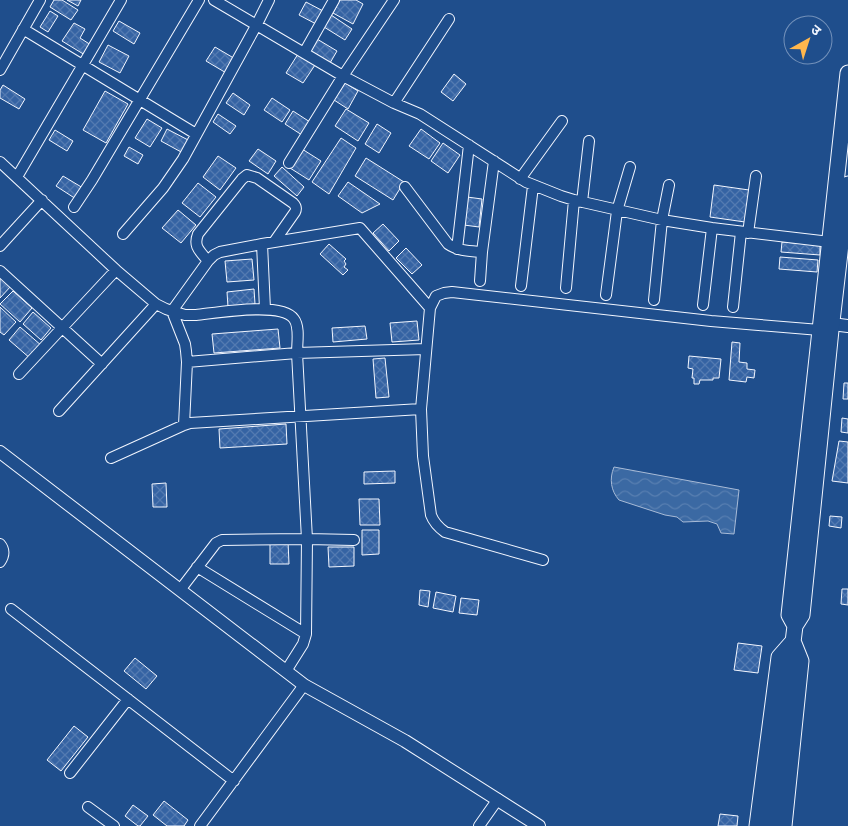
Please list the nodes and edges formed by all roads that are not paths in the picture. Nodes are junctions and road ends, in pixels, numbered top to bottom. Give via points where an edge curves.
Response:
1 (40, 0) edge
2 (121, 0) edge
3 (199, 0) edge
4 (214, 0) edge
5 (269, 0) edge
6 (334, 0) edge
7 (394, 0) edge
8 (449, 19) dead end
9 (256, 26) junction
10 (23, 29) junction
11 (304, 53) junction
12 (83, 65) junction
13 (0, 70) edge
14 (848, 73) edge
15 (343, 76) junction
16 (140, 100) junction
17 (394, 103) junction
18 (562, 121) dead end
19 (196, 134) junction
20 (590, 140) dead end
21 (469, 145) junction
22 (494, 161) junction
23 (0, 162) edge
24 (289, 163) dead end
25 (630, 167) dead end
26 (756, 176) dead end
27 (17, 177) junction
28 (520, 179) junction
29 (848, 184) edge
30 (669, 185) dead end
31 (534, 186) junction
32 (405, 187) dead end
33 (42, 200) junction
34 (578, 201) junction
35 (74, 207) dead end
36 (617, 211) junction
37 (662, 220) junction
38 (712, 228) junction
39 (745, 232) junction
40 (123, 234) dead end
41 (274, 242) junction
42 (830, 242) junction
43 (262, 244) junction
44 (0, 246) edge
45 (457, 249) junction
46 (482, 252) junction
47 (208, 261) junction
48 (116, 270) junction
49 (0, 271) edge
50 (480, 281) dead end
51 (521, 286) dead end
52 (566, 288) dead end
53 (606, 294) dead end
54 (654, 300) dead end
55 (156, 304) junction
56 (703, 305) dead end
57 (733, 307) dead end
58 (430, 308) junction
59 (265, 309) junction
60 (172, 311) junction
61 (848, 326) edge
62 (826, 327) junction
63 (62, 328) junction
64 (426, 349) junction
65 (297, 353) junction
66 (187, 362) junction
67 (102, 364) junction
68 (19, 374) dead end
69 (421, 410) junction
70 (59, 411) dead end
71 (300, 416) junction
72 (184, 425) junction
73 (0, 452) edge
74 (111, 458) dead end
75 (306, 539) junction
76 (354, 540) dead end
77 (0, 544) edge
78 (543, 560) dead end
79 (0, 562) edge
80 (197, 567) junction
81 (184, 584) junction
82 (11, 609) dead end
83 (306, 634) junction
84 (793, 641) junction
85 (286, 671) junction
86 (304, 685) junction
87 (128, 699) junction
88 (70, 773) dead end
89 (234, 781) junction
90 (498, 799) junction
91 (88, 807) dead end
92 (114, 826) edge
93 (200, 826) edge
94 (479, 826) edge
95 (540, 826) edge
96 (757, 826) edge
97 (770, 826) edge
98 (784, 826) edge

1 - 10 street
2 - 12 street
3 - 16 street
4 - 9 street
5 - 9 street
6 - 11 street
7 - 15 street
8 - 17 street
9 - 11 street
9 - 19 street
10 - 12 street
10 - 13 street
11 - 15 street
12 - 16 street
12 - 27 street
14 - 42 highway
15 - 17 street
15 - 24 street
16 - 19 street
16 - 35 street
17 - 21 street via 420,114
18 - 28 street
19 - 40 street via 163,188
20 - 34 street
21 - 22 street
21 - 45 street
22 - 28 street
22 - 46 street
23 - 27 street
25 - 36 street
26 - 39 street
27 - 33 street
28 - 31 street
29 - 62 highway
30 - 37 street
31 - 34 street
31 - 51 street
32 - 45 street via 448,244
33 - 44 street
33 - 48 street
34 - 36 street
34 - 52 street
36 - 37 street
36 - 53 street
37 - 38 street
37 - 54 street
38 - 39 street
38 - 56 street
39 - 42 street
39 - 57 street
41 - 43 street
41 - 47 street via 296,206 257,178 247,175 198,234 197,247
41 - 58 street via 360,228
42 - 62 highway
43 - 47 street via 220,252
43 - 59 street
45 - 46 street
46 - 50 street
47 - 60 street
48 - 55 street
48 - 63 street
49 - 63 street
55 - 60 street
55 - 67 street
58 - 62 street via 436,296 452,292 711,321
58 - 64 street
59 - 60 street via 196,315
59 - 65 street via 282,311 294,320
60 - 66 street via 185,344
61 - 62 main road
62 - 84 highway via 789,615
63 - 67 street
63 - 68 street
64 - 65 street
64 - 69 street
65 - 66 street
65 - 71 street
66 - 72 street
67 - 70 street
69 - 71 street
69 - 78 street via 431,515 438,528
71 - 72 street
71 - 75 street
72 - 74 street
73 - 81 main road
75 - 76 street
75 - 80 street via 222,540
75 - 83 street
77 - 79 street via 4,552
80 - 81 street
80 - 83 street
81 - 85 main road
82 - 87 street
83 - 85 street
84 - 96 highway via 779,657
84 - 97 highway
84 - 98 highway via 801,661
85 - 86 main road
86 - 89 street
86 - 90 main road via 405,741
87 - 88 street
87 - 89 street
89 - 93 street
90 - 94 street
90 - 95 main road
91 - 92 street

